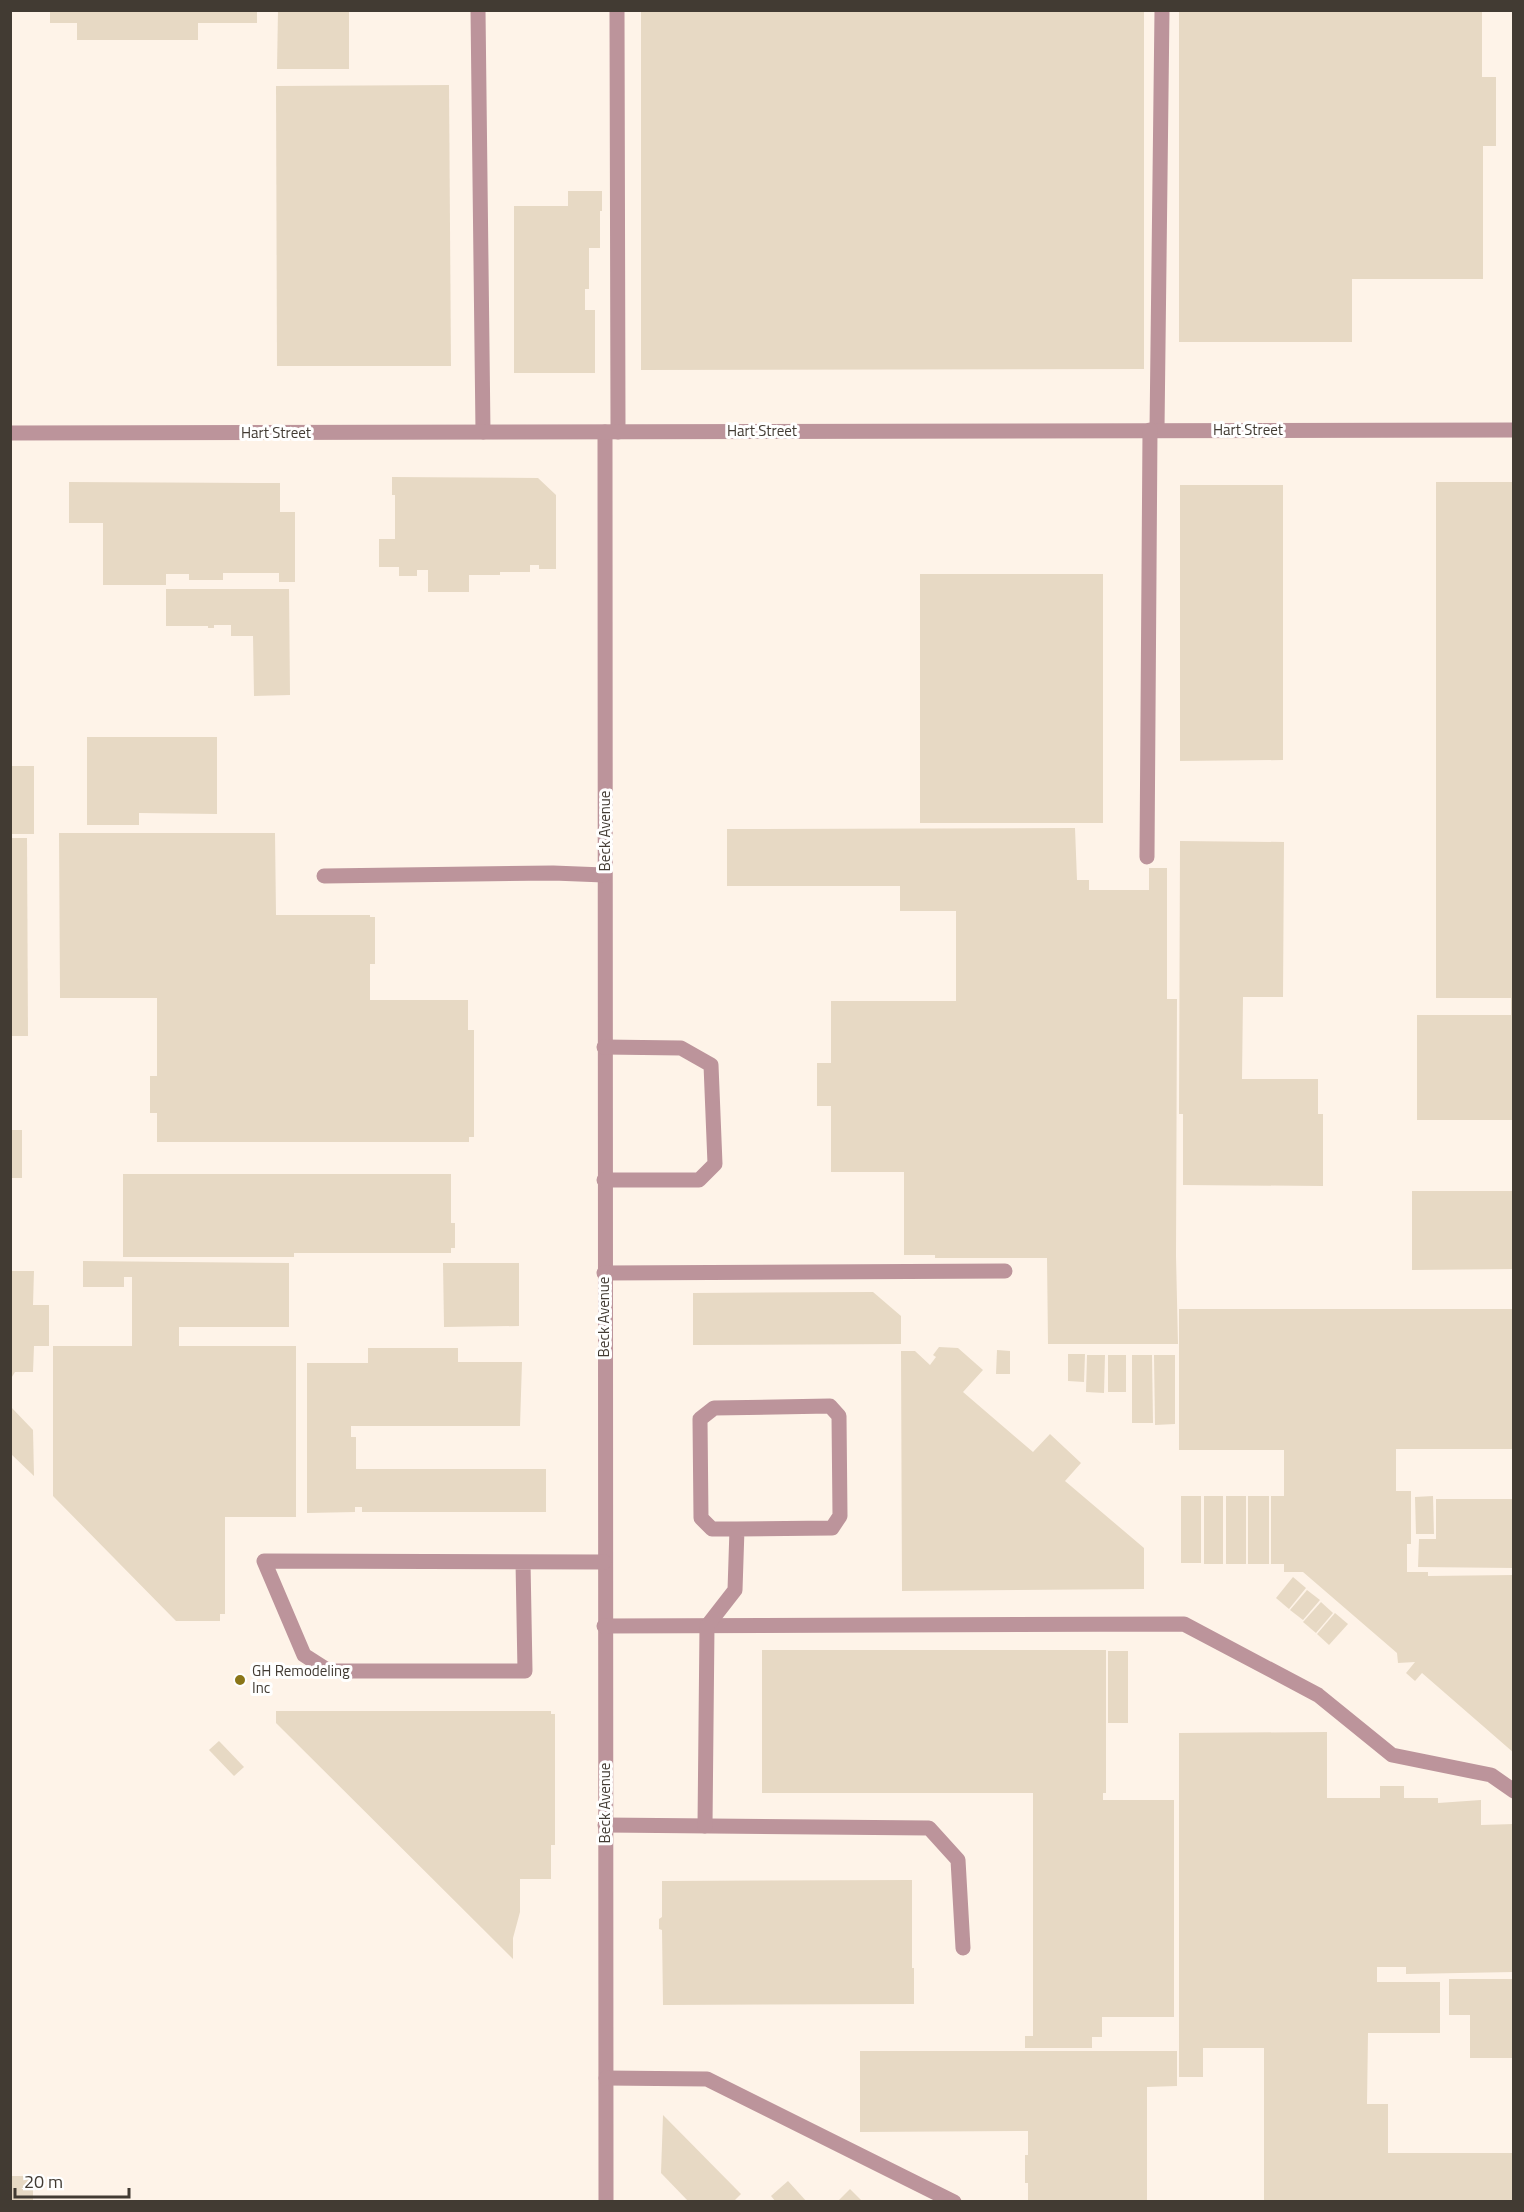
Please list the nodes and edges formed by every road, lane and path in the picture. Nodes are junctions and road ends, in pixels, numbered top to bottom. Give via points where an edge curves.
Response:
1 (478, 10) edge
2 (617, 10) edge
3 (1162, 10) edge
4 (1154, 430) junction
5 (1514, 430) edge
6 (483, 432) junction
7 (611, 432) junction
8 (10, 433) edge
9 (1147, 857) dead end
10 (604, 875) junction
11 (324, 876) dead end
12 (604, 1047) junction
13 (604, 1180) junction
14 (1005, 1271) dead end
15 (604, 1273) junction
16 (737, 1528) junction
17 (523, 1562) junction
18 (604, 1562) junction
19 (604, 1626) junction
20 (706, 1626) junction
21 (1514, 1791) edge
22 (605, 1825) junction
23 (705, 1826) junction
24 (963, 1948) dead end
25 (606, 2079) junction
26 (606, 2202) edge
27 (954, 2202) edge

1 - 6 street
2 - 7 street, Beck Avenue
3 - 4 street
4 - 5 street, Hart Street
4 - 7 street, Hart Street
4 - 9 street
6 - 7 street, Hart Street
6 - 8 street, Hart Street
7 - 10 street, Beck Avenue
10 - 11 street
10 - 12 street, Beck Avenue
12 - 13 street, Beck Avenue
12 - 13 street via 681,1048 711,1065 716,1164 699,1180
13 - 15 street, Beck Avenue
14 - 15 street
15 - 18 street, Beck Avenue
16 - 16 street via 832,1528 840,1516 840,1416 830,1406 714,1408 700,1419 701,1518 712,1528
16 - 20 street via 735,1590
17 - 17 street via 344,1562 264,1561 304,1654 329,1671 525,1671
17 - 18 street
18 - 19 street, Beck Avenue
19 - 20 street
19 - 22 street, Beck Avenue
20 - 21 street via 1184,1624 1318,1695 1392,1755 1491,1775
20 - 23 street
22 - 23 street
22 - 25 street, Beck Avenue
23 - 24 street via 929,1828 958,1860
25 - 26 street, Beck Avenue
25 - 27 street via 706,2079

